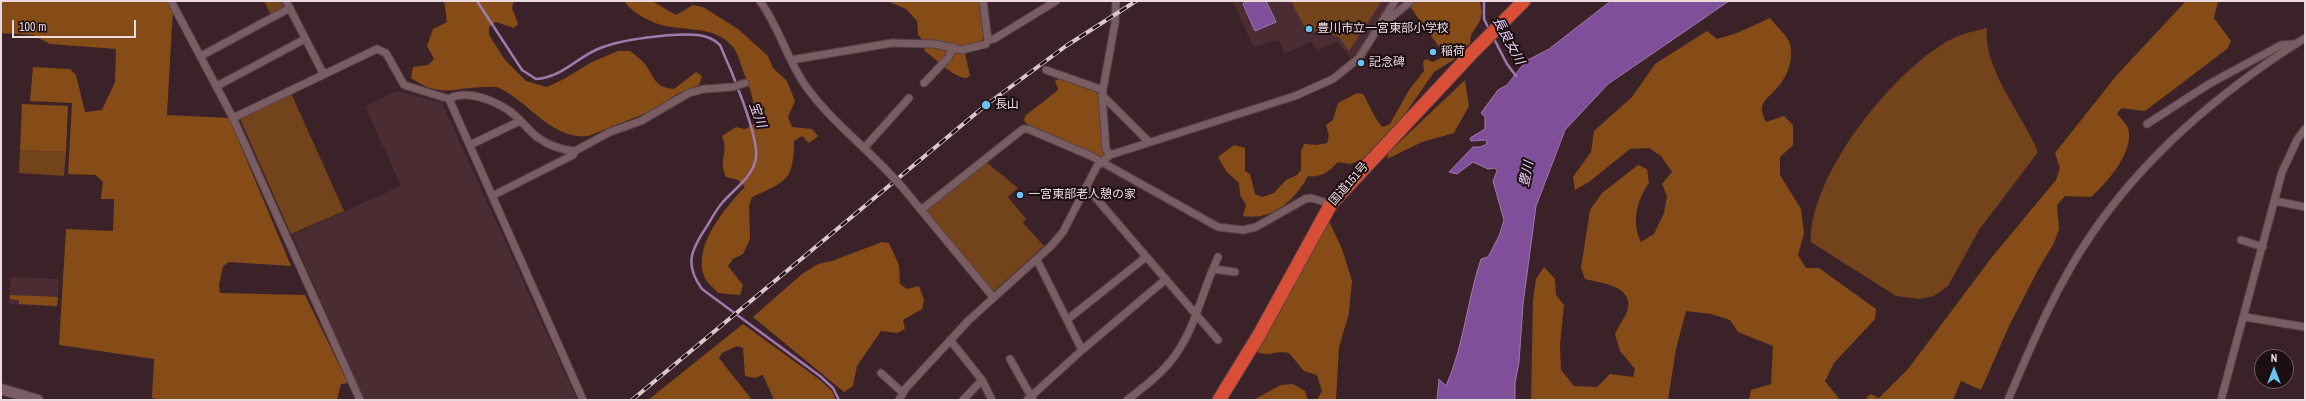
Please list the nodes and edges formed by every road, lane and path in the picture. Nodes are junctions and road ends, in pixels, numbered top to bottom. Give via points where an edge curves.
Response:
1 (171, 1) edge
2 (286, 1) edge
3 (760, 1) edge
4 (983, 1) edge
5 (1056, 1) edge
6 (1116, 1) edge
7 (1395, 1) edge
8 (1411, 1) edge
9 (1519, 2) edge
10 (290, 8) junction
11 (1380, 25) junction
12 (2305, 38) edge
13 (305, 39) junction
14 (988, 40) junction
15 (2296, 44) junction
16 (953, 47) junction
17 (201, 56) junction
18 (791, 60) junction
19 (1046, 70) dead end
20 (323, 74) junction
21 (745, 82) dead end
22 (924, 82) dead end
23 (217, 86) junction
24 (1103, 93) junction
25 (909, 98) dead end
26 (449, 99) junction
27 (233, 118) junction
28 (520, 121) junction
29 (2147, 124) dead end
30 (2305, 129) edge
31 (1148, 141) junction
32 (470, 145) junction
33 (865, 147) junction
34 (575, 151) junction
35 (1110, 155) junction
36 (1101, 162) junction
37 (1085, 188) junction
38 (492, 196) junction
39 (2276, 200) junction
40 (1331, 204) junction
41 (2305, 207) edge
42 (921, 210) junction
43 (2241, 240) dead end
44 (2264, 247) junction
45 (1146, 257) junction
46 (1218, 257) dead end
47 (1037, 260) junction
48 (1213, 269) junction
49 (1235, 272) dead end
50 (1166, 279) junction
51 (993, 297) junction
52 (1197, 313) junction
53 (2245, 317) junction
54 (1068, 319) junction
55 (2305, 327) edge
56 (950, 340) junction
57 (1218, 340) dead end
58 (1082, 350) junction
59 (1010, 359) dead end
60 (881, 373) dead end
61 (982, 380) junction
62 (1, 389) edge
63 (901, 397) edge
64 (1031, 399) edge
65 (38, 400) edge
66 (360, 400) edge
67 (583, 400) edge
68 (964, 400) edge
69 (992, 400) edge
70 (1127, 400) edge
71 (1219, 400) edge
72 (2008, 400) edge
73 (2221, 400) edge

1 - 17 street
2 - 10 street
3 - 18 street via 769,13
4 - 14 street
5 - 14 street via 994,39
6 - 24 street
7 - 11 street
8 - 11 street via 1386,23
9 - 40 highway, 国道151号
10 - 13 street
10 - 17 street
11 - 31 street via 1352,66 1312,90
12 - 15 street
13 - 20 street
13 - 23 street
14 - 16 street via 986,44 973,48 962,50
15 - 29 street via 2281,45 2209,84
15 - 72 street via 2205,109 2161,150 2126,190 2091,235 2052,302
16 - 18 street via 892,43
16 - 22 street via 948,58
17 - 23 street
18 - 33 street via 804,85 816,100
19 - 24 street
20 - 26 street via 371,50 382,50 404,85
20 - 27 street
21 - 34 street via 689,93 641,121 610,132
23 - 27 street
24 - 31 street
24 - 35 street via 1106,149
25 - 33 street
26 - 28 street via 468,95 480,97 509,110
26 - 32 street
27 - 66 street
28 - 32 street
28 - 34 street via 547,143 567,151
30 - 39 street via 2284,167
31 - 35 street
32 - 38 street
33 - 42 street, bridge
34 - 38 street via 573,155
35 - 36 street
36 - 37 street
36 - 40 street via 1203,220 1232,230 1243,230 1265,223 1305,199 1311,198
36 - 42 street via 1023,129
37 - 45 street
37 - 47 street via 1063,232
38 - 67 street
39 - 41 street
39 - 44 street
40 - 71 highway, 国道151号 via 1259,335
42 - 51 street
43 - 44 street
44 - 53 street
45 - 50 street
45 - 54 street
46 - 48 street
47 - 51 street
47 - 54 street
48 - 49 street
48 - 52 street
50 - 52 street
50 - 58 street
51 - 56 street
52 - 57 street
52 - 70 street via 1171,362
53 - 55 street
53 - 73 street
54 - 58 street
56 - 61 street
56 - 63 street
58 - 64 street
59 - 64 street
60 - 63 street
61 - 68 street
61 - 69 street
62 - 65 street

